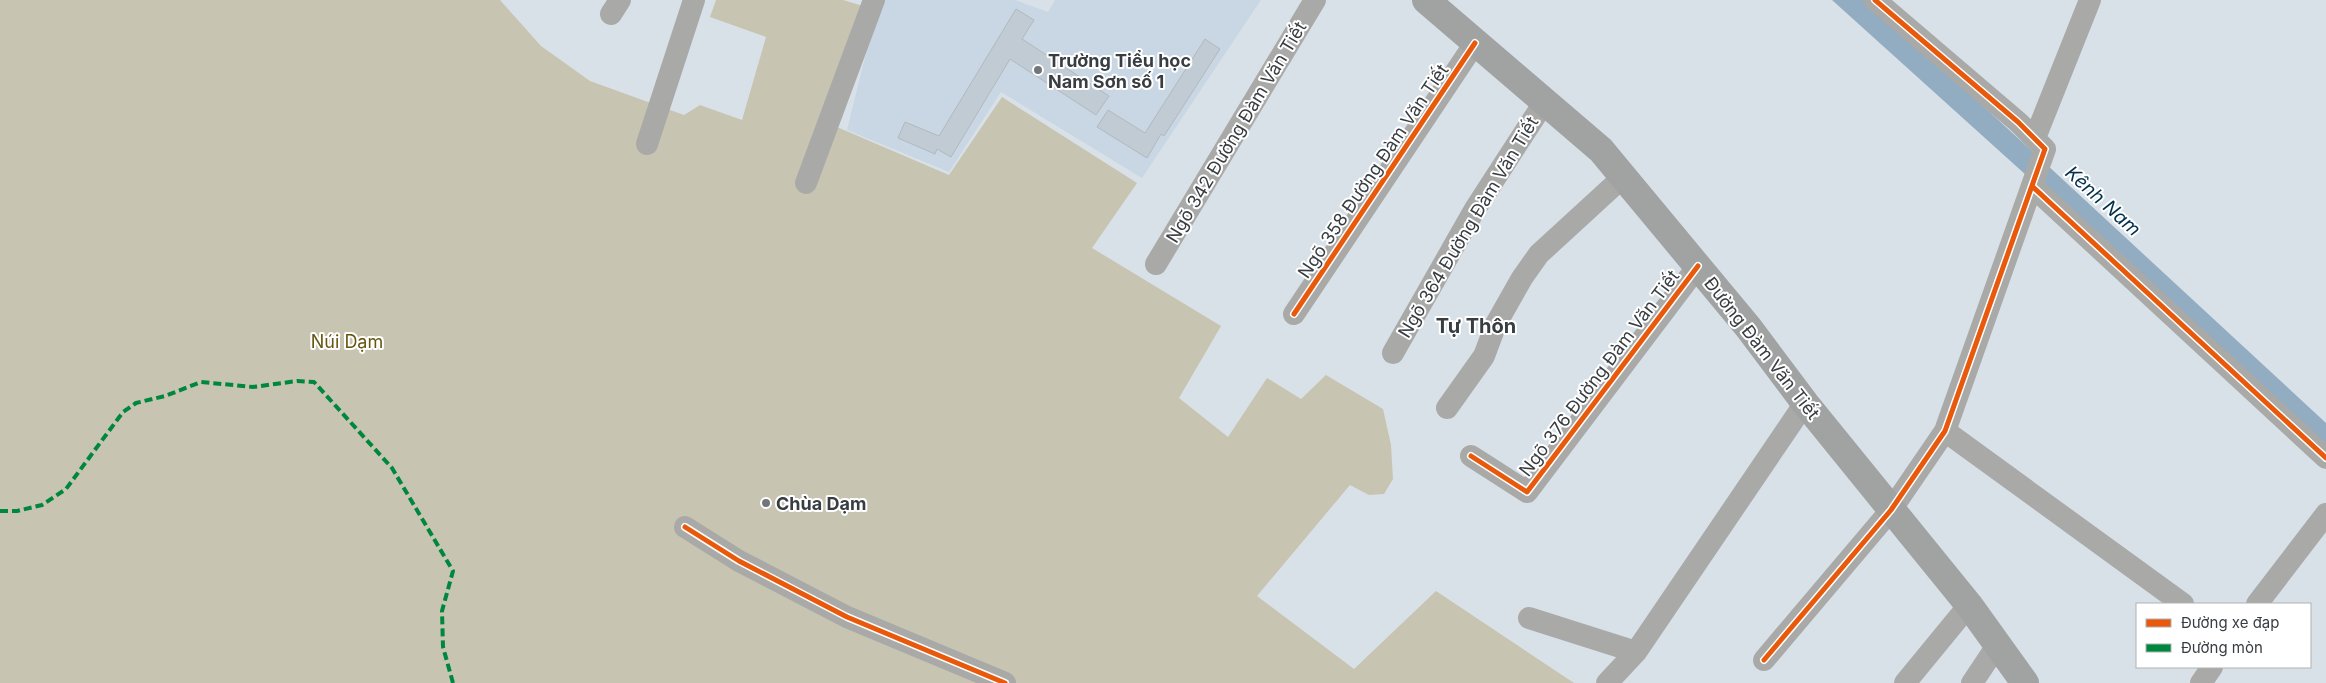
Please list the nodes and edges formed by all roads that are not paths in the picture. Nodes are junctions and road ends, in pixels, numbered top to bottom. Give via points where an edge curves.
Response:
1 (694, 0) edge
2 (874, 0) edge
3 (1315, 0) edge
4 (1426, 0) edge
5 (1875, 0) edge
6 (2090, 0) edge
7 (1475, 43) junction
8 (1545, 101) junction
9 (2040, 143) junction
10 (648, 144) dead end
11 (1623, 176) junction
12 (806, 182) dead end
13 (2032, 186) junction
14 (1156, 264) dead end
15 (1698, 266) junction
16 (1294, 314) dead end
17 (1393, 353) dead end
18 (1806, 403) junction
19 (1447, 408) dead end
20 (1946, 431) junction
21 (1471, 456) dead end
22 (2326, 458) edge
23 (1891, 510) junction
24 (2326, 514) edge
25 (685, 527) dead end
26 (2182, 603) edge
27 (2258, 603) edge
28 (1969, 605) junction
29 (1529, 618) dead end
30 (1998, 644) junction
31 (1636, 652) junction
32 (1764, 660) dead end
33 (2211, 668) edge
34 (1006, 683) edge
35 (1608, 683) edge
36 (1905, 683) edge
37 (1972, 683) edge
38 (2025, 683) edge
39 (2201, 683) edge

1 - 10 street
2 - 12 street
3 - 14 street, Ngõ 342 Đường Đàm Văn Tiết
4 - 7 main road, Đường Đàm Văn Tiết
5 - 9 street
6 - 9 street
7 - 8 main road, Đường Đàm Văn Tiết
7 - 16 street, Ngõ 358 Đường Đàm Văn Tiết
8 - 11 main road, Đường Đàm Văn Tiết via 1601,150
8 - 17 street, Ngõ 364 Đường Đàm Văn Tiết via 1475,210
9 - 13 street
11 - 15 main road, Đường Đàm Văn Tiết
11 - 19 street via 1539,254 1496,324 1484,356
13 - 20 street
13 - 22 street
15 - 18 main road, Đường Đàm Văn Tiết
15 - 21 street, Ngõ 376 Đường Đàm Văn Tiết via 1527,492
18 - 23 main road, Đường Đàm Văn Tiết
18 - 31 street
20 - 23 street
20 - 26 street
23 - 28 main road, Đường Đàm Văn Tiết
23 - 32 street
24 - 27 street
25 - 34 street via 739,561 847,617
28 - 30 main road, Đường Đàm Văn Tiết
28 - 36 street
29 - 31 street
30 - 37 street
30 - 38 main road, Đường Đàm Văn Tiết
31 - 35 street
33 - 39 street

